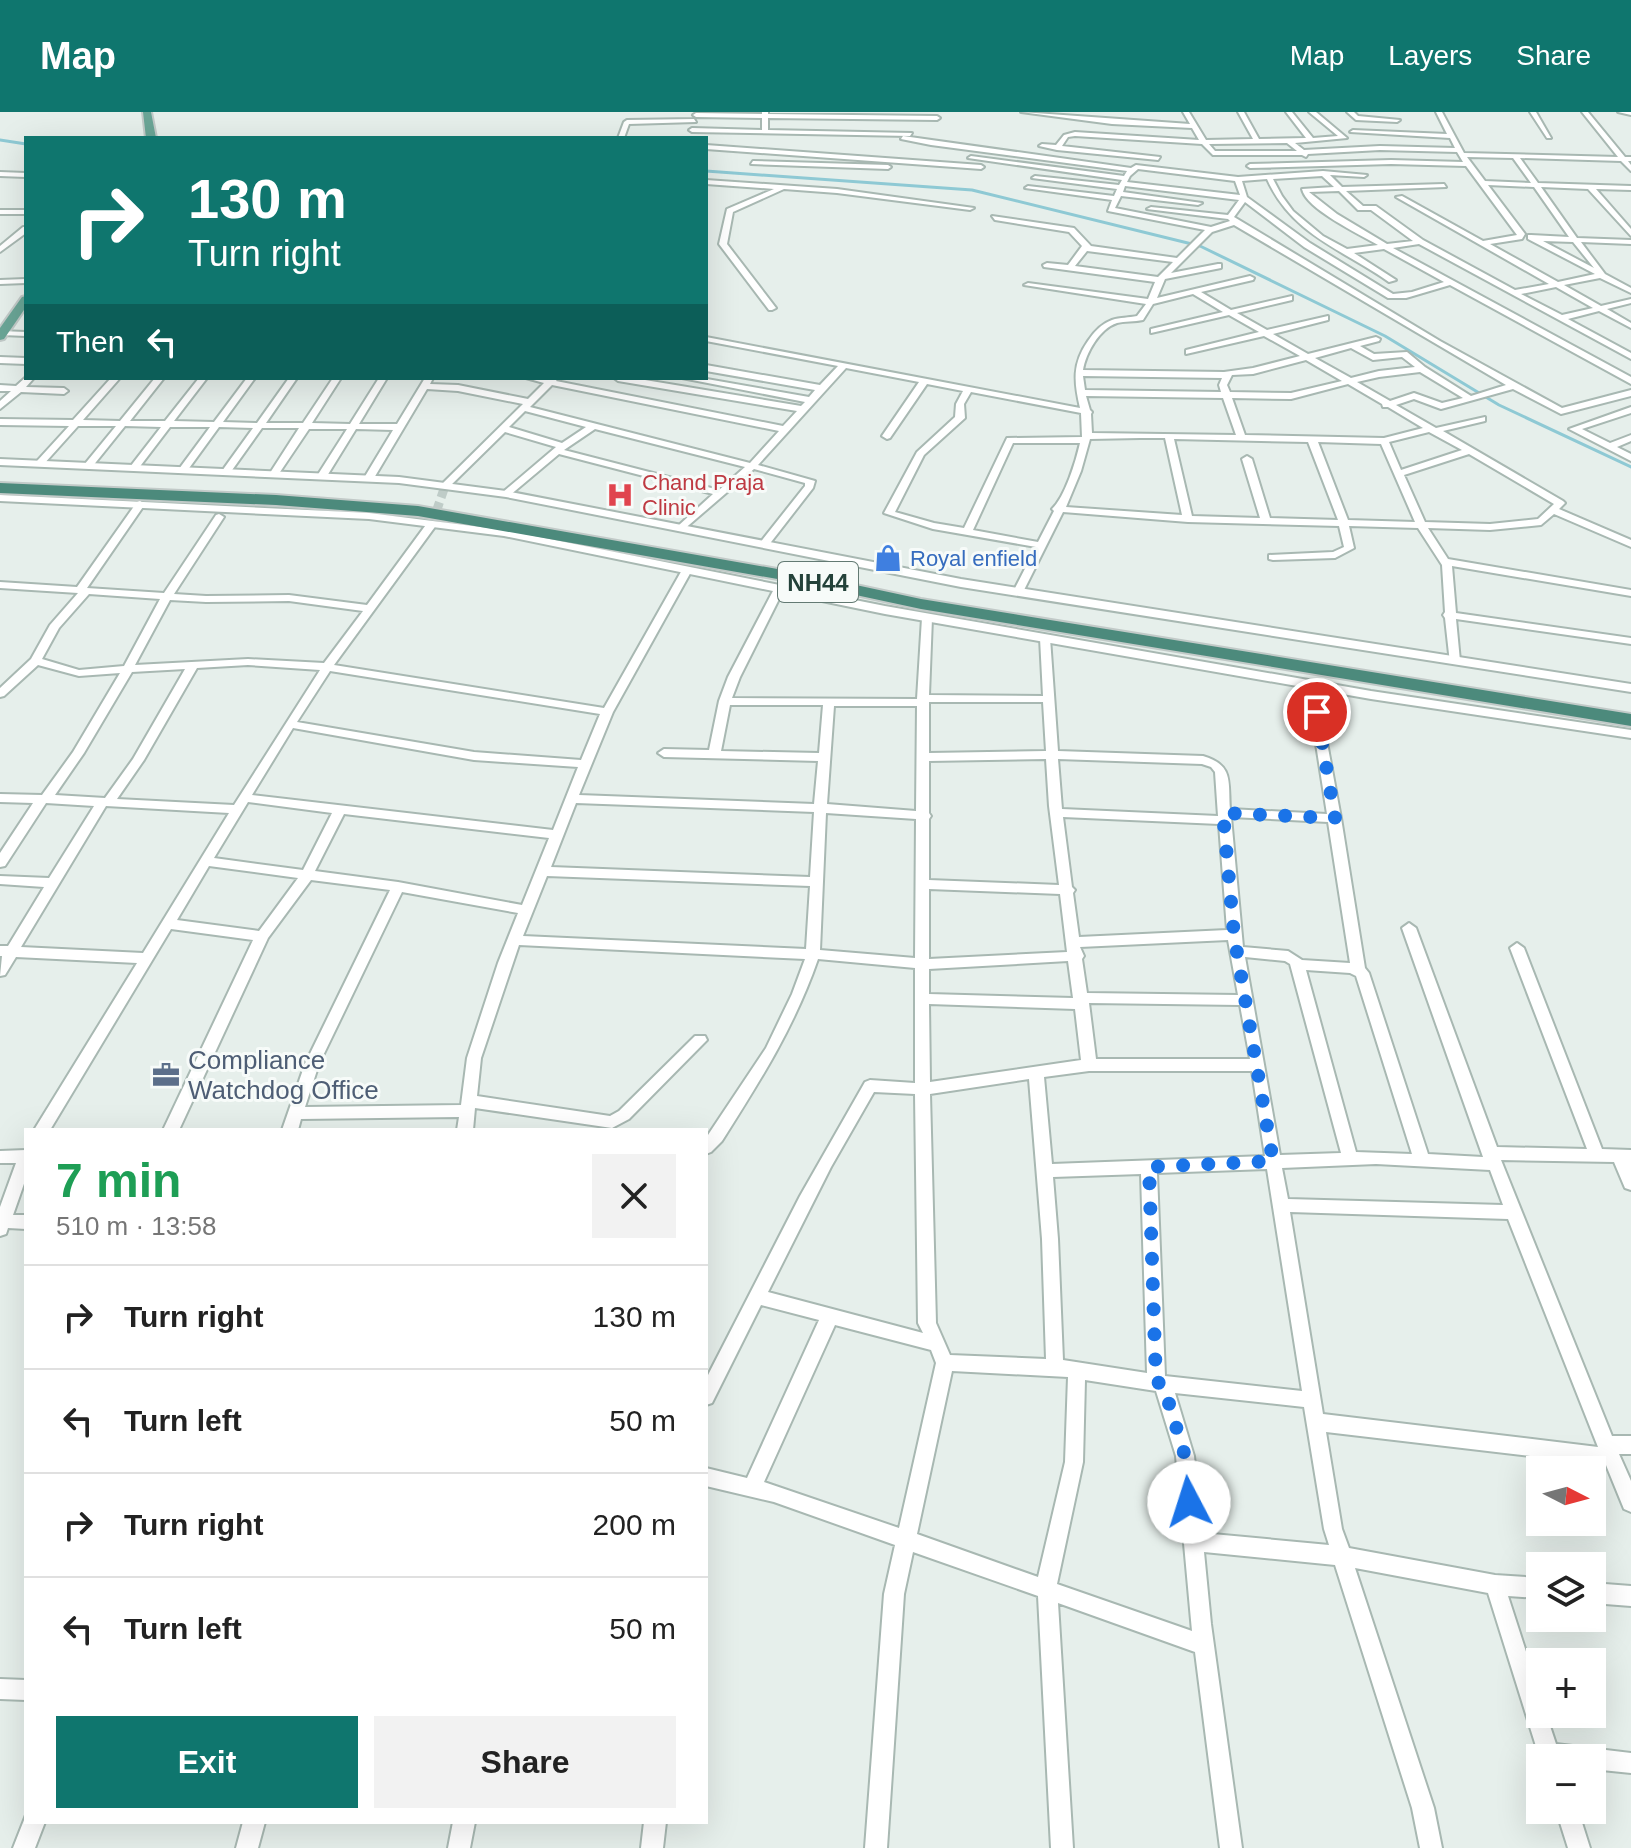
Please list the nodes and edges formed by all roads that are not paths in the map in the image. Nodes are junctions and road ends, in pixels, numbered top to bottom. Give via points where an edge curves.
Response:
1 (147, 112) edge
2 (1024, 112) edge
3 (1136, 112) edge
4 (1186, 112) edge
5 (1241, 112) edge
6 (1289, 112) edge
7 (1312, 112) edge
8 (1350, 112) edge
9 (1439, 112) edge
10 (1533, 112) edge
11 (1585, 112) edge
12 (1621, 112) edge
13 (1631, 113) edge
14 (764, 114) edge
15 (854, 115) edge
16 (939, 115) edge
17 (696, 116) edge
18 (1397, 119) edge
19 (1150, 124) junction
20 (1193, 126) junction
21 (764, 132) junction
22 (1353, 132) dead end
23 (854, 133) junction
24 (690, 134) edge
25 (151, 136) edge
26 (622, 136) edge
27 (906, 136) junction
28 (1452, 136) junction
29 (1549, 137) dead end
30 (1311, 140) junction
31 (1155, 141) junction
32 (1257, 141) junction
33 (1291, 141) junction
34 (1204, 142) junction
35 (1042, 146) dead end
36 (708, 147) edge
37 (1057, 148) junction
38 (1304, 152) junction
39 (1461, 152) junction
40 (925, 153) dead end
41 (846, 156) junction
42 (1515, 156) junction
43 (881, 158) junction
44 (1158, 158) dead end
45 (1621, 159) junction
46 (1631, 159) edge
47 (753, 163) dead end
48 (1314, 164) junction
49 (1469, 164) junction
50 (806, 165) junction
51 (842, 166) junction
52 (1250, 166) dead end
53 (893, 167) dead end
54 (981, 167) dead end
55 (1631, 169) edge
56 (0, 174) edge
57 (1324, 174) junction
58 (24, 175) edge
59 (1364, 175) dead end
60 (1269, 177) junction
61 (1035, 178) dead end
62 (1238, 179) junction
63 (708, 182) edge
64 (797, 182) junction
65 (1482, 183) junction
66 (1535, 184) junction
67 (1122, 186) junction
68 (1444, 186) dead end
69 (1590, 187) junction
70 (781, 188) dead end
71 (1028, 188) dead end
72 (1241, 188) junction
73 (1631, 188) edge
74 (1340, 189) junction
75 (1400, 197) dead end
76 (1244, 198) junction
77 (1238, 207) junction
78 (970, 208) dead end
79 (1423, 210) junction
80 (0, 212) edge
81 (24, 212) edge
82 (1410, 212) dead end
83 (1396, 214) dead end
84 (1383, 215) junction
85 (995, 218) dead end
86 (1233, 220) junction
87 (1211, 229) junction
88 (24, 231) edge
89 (1631, 234) edge
90 (1521, 237) junction
91 (1531, 237) junction
92 (1575, 239) junction
93 (1420, 242) junction
94 (1631, 242) edge
95 (1482, 243) junction
96 (1386, 247) junction
97 (1, 248) edge
98 (1088, 248) junction
99 (1348, 252) junction
100 (1324, 255) junction
101 (1298, 259) junction
102 (1178, 260) junction
103 (1280, 262) dead end
104 (1047, 265) dead end
105 (1218, 266) dead end
106 (1070, 268) junction
107 (1472, 270) junction
108 (1602, 275) junction
109 (1442, 276) junction
110 (1250, 278) dead end
111 (1161, 279) junction
112 (1392, 280) dead end
113 (24, 281) edge
114 (0, 282) edge
115 (1454, 282) junction
116 (1028, 285) dead end
117 (1557, 285) junction
118 (1631, 291) edge
119 (1195, 292) junction
120 (1514, 293) junction
121 (1389, 296) junction
122 (1289, 298) dead end
123 (1486, 299) junction
124 (1369, 300) junction
125 (1631, 301) edge
126 (1151, 302) junction
127 (24, 304) edge
128 (772, 308) dead end
129 (1601, 309) junction
130 (1229, 312) junction
131 (1325, 318) dead end
132 (1560, 318) junction
133 (1631, 326) edge
134 (1154, 331) dead end
135 (1, 334) edge
136 (24, 334) edge
137 (1265, 334) junction
138 (708, 339) edge
139 (1376, 339) dead end
140 (1352, 345) junction
141 (1189, 352) dead end
142 (1304, 356) junction
143 (1631, 356) edge
144 (0, 360) edge
145 (24, 361) edge
146 (844, 365) junction
147 (708, 368) edge
148 (1422, 369) junction
149 (1080, 373) junction
150 (1228, 375) junction
151 (28, 380) edge
152 (114, 380) edge
153 (158, 380) edge
154 (201, 380) edge
155 (249, 380) edge
156 (292, 380) edge
157 (336, 380) edge
158 (382, 380) edge
159 (552, 380) edge
160 (630, 380) edge
161 (697, 380) edge
162 (925, 380) junction
163 (1631, 381) edge
164 (426, 382) edge
165 (1348, 382) junction
166 (1512, 386) junction
167 (0, 388) edge
168 (19, 388) junction
169 (820, 388) junction
170 (968, 389) junction
171 (64, 391) dead end
172 (1082, 393) junction
173 (1631, 393) edge
174 (1226, 396) junction
175 (1472, 398) junction
176 (809, 400) junction
177 (526, 405) junction
178 (1386, 405) junction
179 (0, 406) edge
180 (800, 409) junction
181 (1631, 410) edge
182 (1088, 412) junction
183 (1482, 419) dead end
184 (0, 422) edge
185 (75, 424) junction
186 (121, 424) junction
187 (168, 424) junction
188 (215, 425) junction
189 (259, 425) junction
190 (307, 426) junction
191 (594, 426) junction
192 (351, 427) junction
193 (398, 427) junction
194 (502, 428) junction
195 (783, 429) junction
196 (1430, 430) junction
197 (1169, 435) junction
198 (887, 436) dead end
199 (1241, 436) junction
200 (1086, 438) junction
201 (1631, 438) edge
202 (1312, 439) junction
203 (1384, 441) junction
204 (1609, 447) junction
205 (560, 449) junction
206 (1469, 451) junction
207 (1631, 458) edge
208 (1247, 459) dead end
209 (0, 462) edge
210 (40, 463) junction
211 (89, 465) junction
212 (750, 466) junction
213 (135, 467) junction
214 (184, 469) junction
215 (227, 471) junction
216 (275, 473) junction
217 (1398, 474) junction
218 (0, 475) edge
219 (322, 476) junction
220 (369, 478) junction
221 (445, 486) junction
222 (0, 488) edge
223 (720, 493) junction
224 (506, 494) junction
225 (0, 498) edge
226 (140, 504) junction
227 (1057, 509) junction
228 (1552, 510) junction
229 (219, 517) dead end
230 (1188, 519) junction
231 (1266, 521) junction
232 (1343, 521) junction
233 (432, 524) junction
234 (1421, 525) junction
235 (682, 528) junction
236 (967, 532) junction
237 (764, 544) junction
238 (1631, 544) edge
239 (1040, 545) junction
240 (1273, 557) dead end
241 (1446, 562) junction
242 (687, 570) junction
243 (0, 585) edge
244 (779, 589) junction
245 (83, 590) junction
246 (1018, 592) junction
247 (1631, 593) edge
248 (166, 596) junction
249 (370, 609) junction
250 (1448, 615) junction
251 (927, 618) junction
252 (1045, 638) junction
253 (1631, 641) edge
254 (36, 661) junction
255 (1454, 661) junction
256 (193, 665) junction
257 (327, 667) junction
258 (128, 669) junction
259 (1631, 688) edge
260 (0, 694) edge
261 (1047, 699) junction
262 (923, 700) junction
263 (725, 701) junction
264 (829, 701) junction
265 (1631, 704) edge
266 (607, 712) junction
267 (1317, 712) dead end
268 (1631, 720) edge
269 (290, 724) junction
270 (1631, 734) edge
271 (664, 753) dead end
272 (714, 754) junction
273 (1052, 755) junction
274 (824, 757) junction
275 (924, 757) junction
276 (585, 764) junction
277 (0, 798) edge
278 (44, 799) junction
279 (571, 799) junction
280 (105, 802) junction
281 (241, 804) junction
282 (820, 808) junction
283 (340, 810) junction
284 (1056, 813) junction
285 (925, 816) junction
286 (1223, 816) junction
287 (1335, 818) junction
288 (557, 835) junction
289 (206, 861) junction
290 (0, 863) edge
291 (542, 871) junction
292 (307, 875) junction
293 (0, 880) edge
294 (817, 882) junction
295 (52, 883) junction
296 (925, 884) junction
297 (398, 887) junction
298 (1068, 890) junction
299 (526, 910) junction
300 (168, 924) junction
301 (1409, 928) dead end
302 (262, 936) junction
303 (514, 940) junction
304 (1235, 943) junction
305 (1517, 948) dead end
306 (1076, 949) junction
307 (6, 951) edge
308 (813, 954) junction
309 (146, 958) junction
310 (924, 964) junction
311 (1297, 965) junction
312 (1358, 970) junction
313 (0, 971) edge
314 (923, 999) junction
315 (1246, 1000) junction
316 (1082, 1001) junction
317 (700, 1040) dead end
318 (1089, 1065) junction
319 (1258, 1065) junction
320 (1036, 1072) junction
321 (922, 1089) junction
322 (468, 1106) junction
323 (296, 1113) junction
324 (43, 1128) edge
325 (172, 1128) edge
326 (291, 1128) edge
327 (465, 1128) edge
328 (708, 1146) edge
329 (1597, 1155) junction
330 (1625, 1155) edge
331 (0, 1157) edge
332 (24, 1157) edge
333 (1491, 1158) junction
334 (1350, 1159) junction
335 (1422, 1159) junction
336 (1273, 1161) junction
337 (24, 1162) edge
338 (1149, 1167) junction
339 (1044, 1171) junction
340 (1631, 1183) edge
341 (1280, 1205) junction
342 (1512, 1212) junction
343 (24, 1222) edge
344 (1, 1225) edge
345 (759, 1297) junction
346 (830, 1316) junction
347 (937, 1344) junction
348 (945, 1363) junction
349 (1055, 1367) junction
350 (1077, 1370) junction
351 (1159, 1383) junction
352 (708, 1393) edge
353 (1312, 1400) junction
354 (1316, 1422) junction
355 (1631, 1445) edge
356 (1609, 1451) junction
357 (708, 1477) edge
358 (752, 1488) junction
359 (1631, 1503) edge
360 (905, 1540) junction
361 (1193, 1542) junction
362 (1342, 1556) junction
363 (1495, 1585) junction
364 (1526, 1587) edge
365 (1047, 1589) junction
366 (1606, 1594) edge
367 (1631, 1596) edge
368 (1203, 1645) junction
369 (0, 1689) edge
370 (24, 1690) edge
371 (1545, 1744) edge
372 (1606, 1760) edge
373 (1631, 1763) edge
374 (33, 1824) edge
375 (253, 1824) edge
376 (464, 1824) edge
377 (655, 1824) edge
378 (1571, 1824) edge
379 (24, 1848) edge
380 (247, 1848) edge
381 (459, 1848) edge
382 (652, 1848) edge
383 (876, 1848) edge
384 (1062, 1848) edge
385 (1231, 1848) edge
386 (1431, 1848) edge
387 (1579, 1848) edge

1 - 25 main road
2 - 19 street
3 - 19 street
4 - 20 street
5 - 32 street
6 - 30 street
7 - 30 street via 1344,138
8 - 18 street via 1354,118
9 - 28 street
10 - 29 street
11 - 45 street
12 - 13 street
14 - 15 street
14 - 17 street
14 - 21 street
15 - 16 street
15 - 23 street
16 - 27 street
17 - 24 street
17 - 26 street via 627,122
19 - 20 street
19 - 31 street
20 - 34 street
21 - 23 street
21 - 24 street
22 - 28 street
23 - 27 street
27 - 43 street via 888,146
27 - 67 street via 953,147 1029,154
28 - 39 street
30 - 33 street
31 - 34 street
31 - 37 street via 1073,134
32 - 33 street
32 - 34 street
33 - 38 street
34 - 38 street via 1213,153
35 - 37 street
36 - 41 street
37 - 44 street
38 - 39 street
38 - 48 street
39 - 42 street
39 - 49 street
40 - 67 street
41 - 43 street
41 - 51 street
42 - 45 street
42 - 66 street
43 - 54 street
45 - 46 street
45 - 55 street
47 - 50 street
48 - 49 street
48 - 52 street
48 - 57 street
49 - 65 street
50 - 51 street
50 - 64 street
51 - 53 street
56 - 58 street
57 - 59 street
57 - 60 street
57 - 74 street
60 - 62 street
60 - 99 street via 1292,219
61 - 67 street
62 - 67 street via 1136,167
62 - 72 street
63 - 64 street
64 - 78 street
65 - 66 street
65 - 90 street
66 - 69 street
66 - 92 street
67 - 71 street
67 - 72 street
67 - 76 street
67 - 77 street
67 - 86 street via 1130,207
67 - 87 street via 1114,210
68 - 74 street
69 - 73 street
69 - 89 street
70 - 128 street via 730,211 723,244
72 - 76 street
74 - 84 street via 1361,208
74 - 96 street via 1304,190
75 - 79 street
76 - 77 street
76 - 100 street
77 - 86 street
79 - 82 street
79 - 95 street
80 - 81 street
83 - 84 street
84 - 93 street
85 - 98 street via 1071,230
86 - 87 street
86 - 101 street
87 - 102 street
88 - 97 street
90 - 91 street
90 - 95 street
91 - 92 street
91 - 108 street
92 - 94 street
92 - 108 street
93 - 96 street
93 - 107 street
95 - 117 street
96 - 99 street
96 - 109 street
98 - 102 street
98 - 106 street via 1080,250
99 - 100 street
99 - 112 street
100 - 101 street
100 - 121 street
101 - 103 street
101 - 124 street
102 - 111 street
104 - 106 street
105 - 111 street
106 - 111 street
107 - 109 street
107 - 120 street
108 - 117 street
108 - 118 street
109 - 115 street
110 - 119 street
111 - 126 street
113 - 114 street
115 - 121 street via 1403,298
115 - 123 street
116 - 126 street
117 - 120 street
117 - 129 street
119 - 126 street
119 - 130 street
120 - 123 street
120 - 132 street
121 - 124 street
122 - 130 street
123 - 163 street
124 - 166 street
125 - 129 street
126 - 149 street via 1140,318 1113,321 1098,334 1081,359
127 - 135 main road
129 - 132 street
129 - 133 street
130 - 134 street
130 - 137 street
131 - 137 street
132 - 143 street
135 - 136 street
137 - 141 street
137 - 142 street
138 - 146 street
139 - 140 street
140 - 142 street
140 - 148 street via 1373,357 1404,354
142 - 150 street
142 - 165 street
144 - 145 street
146 - 162 street
146 - 169 street
147 - 169 street
148 - 165 street
148 - 175 street
149 - 150 street
149 - 172 street
150 - 174 street via 1223,385
151 - 168 street
152 - 185 street
153 - 186 street
154 - 187 street
155 - 188 street
156 - 189 street
157 - 190 street
158 - 192 street
159 - 177 street
159 - 195 street
160 - 180 street
161 - 176 street
162 - 170 street
162 - 198 street
164 - 177 street
164 - 193 street
165 - 174 street via 1291,396
165 - 178 street
166 - 173 street via 1561,411
166 - 175 street
167 - 168 street
168 - 171 street
168 - 179 street
169 - 176 street
170 - 182 street
170 - 236 street via 960,418 920,454 889,511 898,518
172 - 174 street
172 - 182 street
174 - 199 street
175 - 178 street via 1441,406 1414,396
176 - 180 street
177 - 191 street
177 - 194 street
178 - 196 street
180 - 195 street
181 - 204 street via 1574,429
182 - 200 street
183 - 196 street
184 - 185 street
185 - 186 street
185 - 210 street
186 - 187 street
186 - 211 street
187 - 188 street
187 - 213 street
188 - 189 street
188 - 214 street
189 - 190 street
189 - 215 street
190 - 192 street
190 - 216 street
191 - 205 street
191 - 212 street
192 - 193 street
192 - 219 street
193 - 220 street
194 - 205 street
194 - 221 street
195 - 212 street
196 - 203 street
196 - 206 street
197 - 199 street
197 - 200 street
197 - 230 street
199 - 202 street
200 - 227 street
200 - 236 street via 1010,440
201 - 204 street
202 - 203 street
202 - 232 street
203 - 217 street
204 - 207 street
205 - 223 street
205 - 224 street
206 - 217 street
206 - 228 street via 1560,503
208 - 231 street
209 - 210 street
210 - 211 street
211 - 213 street
212 - 223 street
212 - 237 street via 811,483
213 - 214 street
214 - 215 street
215 - 216 street
216 - 219 street
217 - 234 street
218 - 265 highway, NH44 via 419,498 934,594
219 - 220 street
220 - 221 street
221 - 224 street
222 - 268 highway, NH44 via 418,511 921,604
223 - 235 street
224 - 235 street
225 - 226 street
226 - 233 street
226 - 245 street
227 - 230 street
227 - 239 street
228 - 234 street via 1541,522
228 - 238 street
229 - 248 street
230 - 231 street
231 - 232 street
232 - 234 street
232 - 240 street via 1349,548 1335,555
233 - 242 street
233 - 249 street
234 - 241 street
235 - 237 street
236 - 239 street
237 - 246 street
239 - 246 street
241 - 247 street
241 - 250 street
242 - 244 street
242 - 266 street
243 - 245 street
244 - 251 street
244 - 263 street
245 - 248 street
245 - 254 street
246 - 255 street
248 - 249 street via 289,598
248 - 258 street
249 - 257 street
250 - 253 street
250 - 255 street
251 - 252 street
251 - 262 street
252 - 261 street
252 - 270 street
254 - 258 street via 79,673
254 - 260 street
255 - 259 street
256 - 257 street
256 - 258 street
256 - 280 street via 138,760
257 - 266 street
257 - 269 street
258 - 278 street
261 - 262 street
261 - 273 street
262 - 264 street
262 - 275 street
263 - 264 street
263 - 272 street
264 - 274 street
266 - 276 street
267 - 287 street
269 - 276 street via 474,756
269 - 281 street
271 - 272 street
272 - 274 street
273 - 275 street
273 - 284 street
273 - 286 street via 1211,761 1221,771
274 - 282 street
275 - 285 street
276 - 279 street
277 - 278 street
278 - 280 street
278 - 290 street
279 - 282 street
279 - 288 street
280 - 281 street
280 - 295 street
281 - 283 street
281 - 289 street
282 - 285 street
282 - 294 street
283 - 288 street
283 - 292 street
284 - 286 street
284 - 298 street
285 - 296 street
286 - 287 street
286 - 304 street
287 - 312 street
288 - 291 street
289 - 292 street
289 - 300 street
291 - 294 street
291 - 299 street
292 - 297 street
292 - 302 street
293 - 295 street
294 - 308 street
295 - 307 street
296 - 298 street
296 - 310 street
297 - 299 street
297 - 323 street via 312,1064
298 - 306 street
299 - 303 street
300 - 302 street
300 - 309 street
301 - 333 street
302 - 325 street
303 - 308 street
303 - 322 street via 474,1058
304 - 306 street
304 - 311 street via 1288,956
304 - 315 street
305 - 329 street
306 - 310 street
306 - 316 street
307 - 309 street
307 - 313 street
308 - 310 street
308 - 328 street via 772,1050
309 - 324 street
310 - 314 street
311 - 312 street
311 - 334 street
312 - 335 street
314 - 316 street
314 - 321 street
315 - 316 street
315 - 319 street
316 - 318 street
317 - 322 street via 612,1122
318 - 319 street
318 - 320 street
319 - 336 street
320 - 321 street
320 - 339 street
321 - 345 street via 870,1086 804,1199
321 - 347 street via 927,1323
322 - 323 street
322 - 327 street
323 - 326 street
329 - 330 street
329 - 333 street
330 - 340 street
331 - 332 street
333 - 335 street
333 - 342 street
334 - 335 street
334 - 336 street
336 - 338 street
336 - 341 street
337 - 344 street
338 - 339 street
338 - 351 street
339 - 349 street
341 - 342 street
341 - 353 street
342 - 356 street
343 - 344 street
345 - 346 street
345 - 352 street
346 - 347 street
346 - 358 street
347 - 348 street
348 - 349 street
348 - 360 street
349 - 350 street
350 - 351 street
350 - 365 street via 1074,1462
351 - 353 street
351 - 361 street via 1185,1456
353 - 354 street
354 - 356 street
354 - 362 street
355 - 356 street
356 - 359 street
357 - 358 street
358 - 360 street
360 - 365 street
360 - 383 street via 894,1594
361 - 362 street
361 - 368 street
362 - 363 street
362 - 386 street via 1423,1808
363 - 364 street
363 - 371 street
365 - 368 street
365 - 384 street
366 - 367 street
368 - 385 street
369 - 370 street
372 - 373 street
374 - 379 street
375 - 380 street
376 - 381 street
377 - 382 street
378 - 387 street

